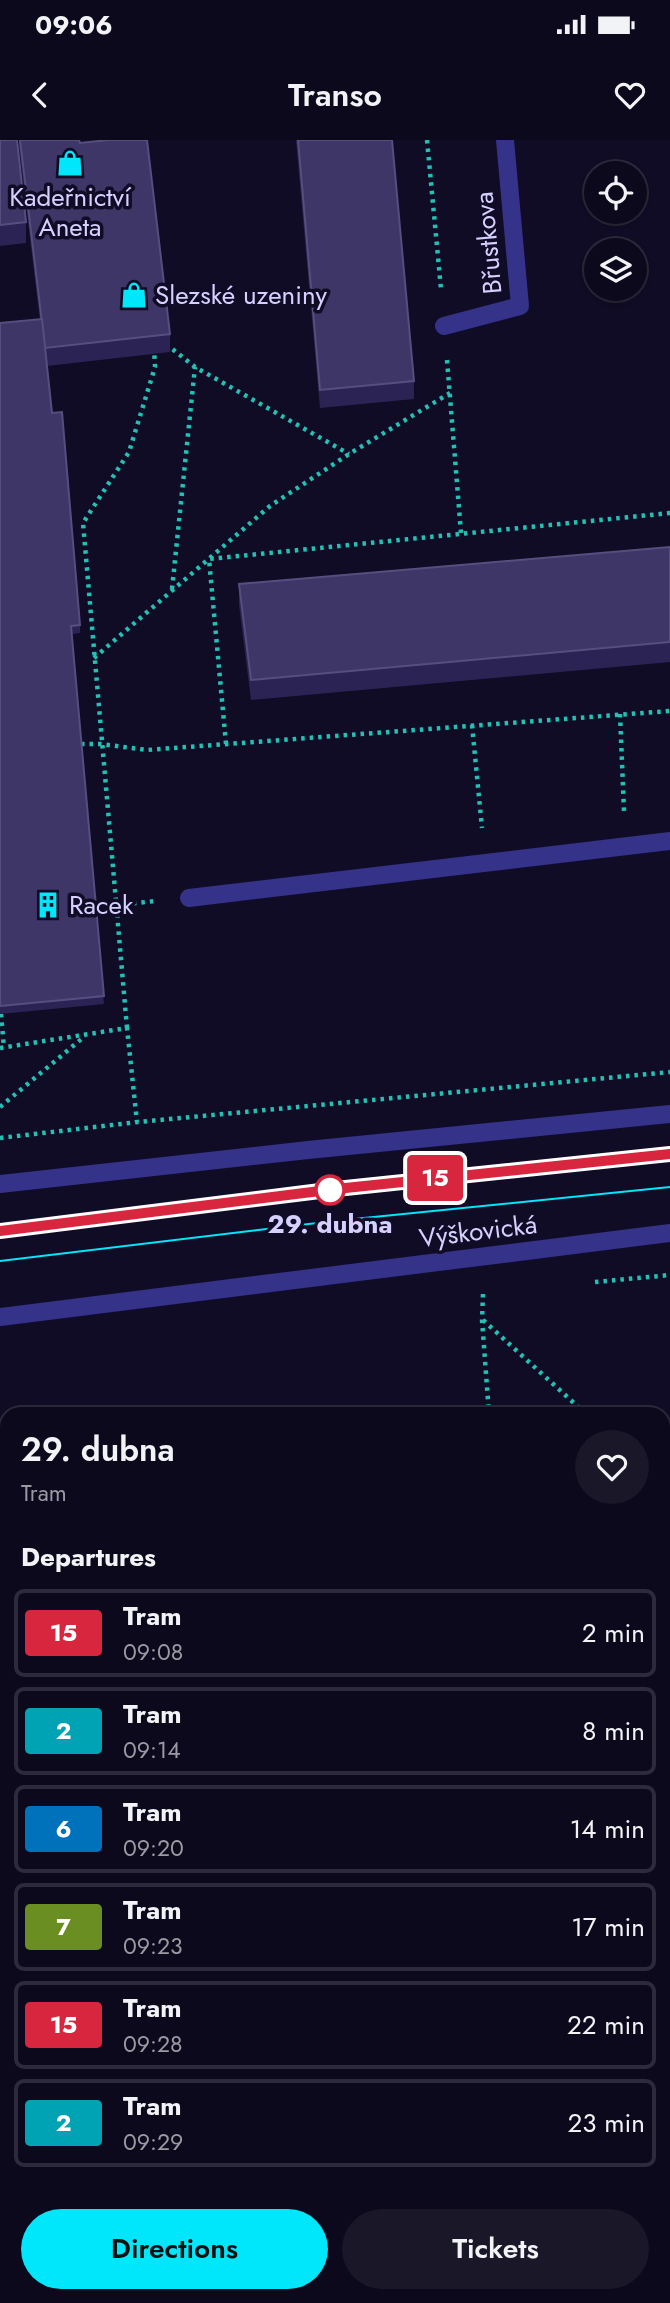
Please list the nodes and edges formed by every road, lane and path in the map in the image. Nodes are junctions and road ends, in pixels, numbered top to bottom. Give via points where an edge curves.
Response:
1 (505, 140) edge
2 (444, 326) dead end
3 (164, 342) edge
4 (154, 345) edge
5 (195, 367) junction
6 (450, 393) dead end
7 (349, 454) junction
8 (670, 513) edge
9 (209, 559) junction
10 (172, 590) junction
11 (93, 658) junction
12 (670, 711) edge
13 (620, 714) junction
14 (472, 725) junction
15 (81, 744) edge
16 (101, 744) junction
17 (226, 744) junction
18 (670, 841) edge
19 (625, 846) junction
20 (485, 863) junction
21 (188, 898) dead end
22 (1, 1014) edge
23 (127, 1028) junction
24 (86, 1035) junction
25 (2, 1048) edge
26 (670, 1072) edge
27 (0, 1107) edge
28 (670, 1114) edge
29 (138, 1122) junction
30 (0, 1138) edge
31 (0, 1184) edge
32 (670, 1233) edge
33 (0, 1317) edge
34 (488, 1407) edge
35 (578, 1407) edge

1 - 2 street, Břustkova via 520,306
3 - 5 path
4 - 11 path via 155,367 129,452 83,523
5 - 7 path
5 - 10 path
6 - 7 path
7 - 9 path via 270,506
8 - 9 path
9 - 10 path
9 - 17 path
10 - 11 path
11 - 16 path
12 - 13 path
13 - 14 path
13 - 19 path
14 - 17 path
14 - 20 path
15 - 16 path
16 - 17 path via 147,750
16 - 23 path
18 - 19 street
19 - 20 street
20 - 21 street
22 - 25 path
23 - 24 path
23 - 29 path
24 - 25 path
24 - 27 path
26 - 29 path
28 - 31 street
29 - 30 path
32 - 33 street, Výškovická
34 - 35 path via 482,1320

